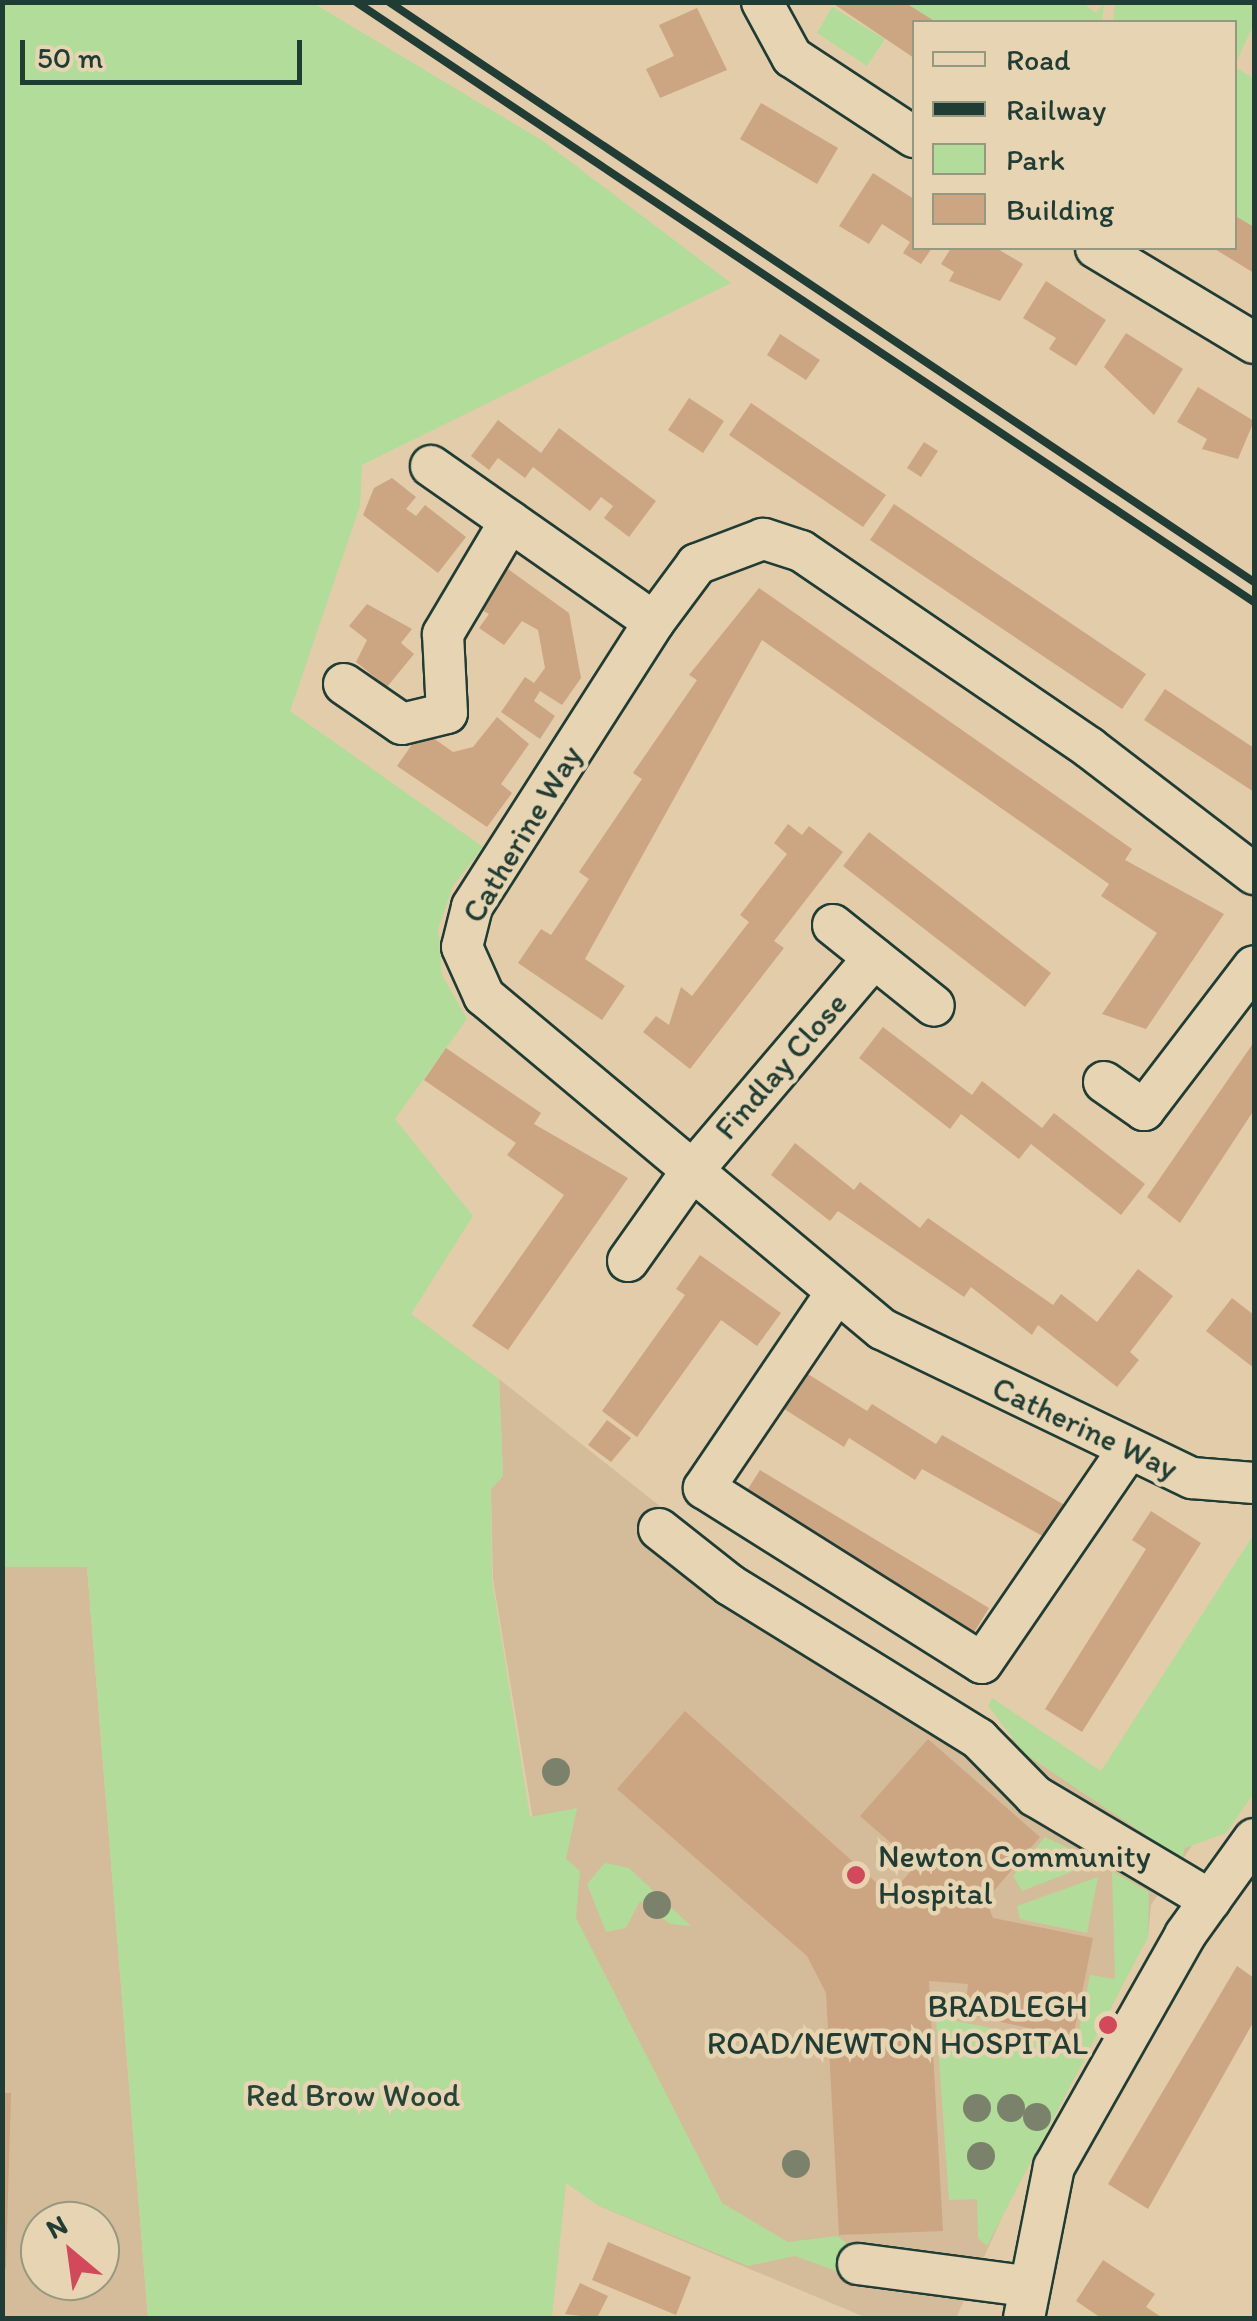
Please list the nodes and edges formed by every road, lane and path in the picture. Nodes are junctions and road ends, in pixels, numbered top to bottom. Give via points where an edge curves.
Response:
1 (762, 2) edge
2 (912, 136) edge
3 (1099, 250) edge
4 (1254, 343) edge
5 (432, 466) dead end
6 (510, 521) junction
7 (654, 622) junction
8 (344, 684) dead end
9 (1254, 874) edge
10 (833, 925) dead end
11 (874, 958) junction
12 (1254, 966) edge
13 (934, 1006) dead end
14 (1104, 1082) dead end
15 (689, 1175) junction
16 (628, 1261) dead end
17 (834, 1296) junction
18 (1127, 1451) junction
19 (1254, 1483) edge
20 (659, 1529) dead end
21 (1254, 1839) edge
22 (1231, 1889) edge
23 (858, 2264) dead end
24 (1024, 2302) edge

1 - 2 street via 792,57
3 - 4 street
5 - 6 street
6 - 7 street
6 - 8 street via 442,634 446,713 402,724
7 - 9 street, Catherine Way via 719,549 786,542 1163,798
7 - 15 street, Catherine Way via 472,907 462,947 484,996
10 - 11 street
11 - 13 street
11 - 15 street, Findlay Close
12 - 14 street via 1144,1110
15 - 16 street, Findlay Close
15 - 17 street, Catherine Way
17 - 18 street, Catherine Way
17 - 18 street via 704,1488 982,1663
18 - 19 street, Catherine Way via 1211,1484
20 - 22 street via 730,1585 979,1739 1035,1796
21 - 22 street
22 - 24 street via 1054,2168
23 - 24 street

